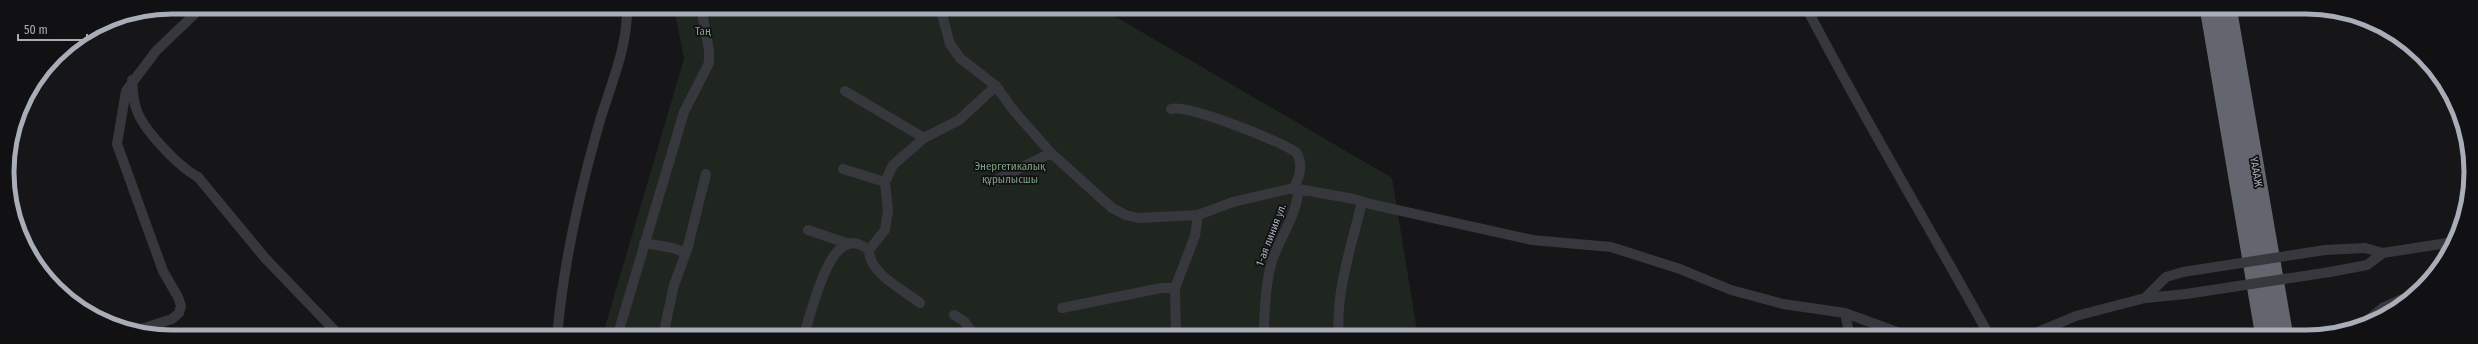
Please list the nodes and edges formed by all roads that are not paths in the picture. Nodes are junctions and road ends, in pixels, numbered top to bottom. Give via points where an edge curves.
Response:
1 (195, 14) edge
2 (627, 14) edge
3 (702, 14) edge
4 (942, 14) edge
5 (1810, 14) edge
6 (2210, 14) edge
7 (2228, 14) edge
8 (132, 80) junction
9 (996, 86) junction
10 (846, 91) dead end
11 (1171, 109) dead end
12 (924, 138) junction
13 (1052, 153) junction
14 (843, 168) dead end
15 (706, 174) dead end
16 (994, 181) dead end
17 (885, 182) junction
18 (1295, 189) junction
19 (1362, 202) junction
20 (1198, 215) junction
21 (808, 230) dead end
22 (644, 243) junction
23 (2447, 243) edge
24 (849, 244) junction
25 (869, 250) junction
26 (686, 253) junction
27 (2383, 253) junction
28 (1175, 288) junction
29 (2145, 298) junction
30 (2395, 302) edge
31 (920, 303) dead end
32 (1062, 308) dead end
33 (1845, 313) junction
34 (954, 315) dead end
35 (2375, 315) edge
36 (145, 328) edge
37 (334, 330) edge
38 (558, 330) edge
39 (618, 330) edge
40 (664, 330) edge
41 (805, 330) edge
42 (971, 330) edge
43 (1176, 330) edge
44 (1265, 330) edge
45 (1338, 330) edge
46 (1849, 330) edge
47 (1892, 330) edge
48 (1986, 330) edge
49 (2043, 330) edge
50 (2264, 330) edge
51 (2283, 330) edge

1 - 8 street via 156,51
2 - 38 street via 625,43 597,130 581,191
3 - 22 street via 709,63 684,112
4 - 9 street via 950,44 955,52
5 - 48 street via 1851,95 1963,285
6 - 50 highway, ҮАААЖ
7 - 51 highway, ҮАААЖ
8 - 36 street via 126,92 117,144 163,271 181,306 179,313 172,319
8 - 37 street via 136,108 143,124 187,171 198,177 265,258
9 - 12 street via 959,120
9 - 13 street via 1014,111
10 - 12 street
11 - 18 street, 1-ая линия ул. via 1184,108 1197,112 1296,152 1300,160 1300,172
12 - 17 street via 893,165
13 - 16 street
13 - 20 street via 1112,208 1126,216 1138,218
14 - 17 street
15 - 26 street
17 - 25 street via 888,211 885,230
18 - 19 street
18 - 20 street via 1233,202
18 - 44 street, 1-ая линия ул. via 1296,205 1281,237 1269,275
19 - 33 street via 1532,240 1611,247 1680,269 1746,295 1783,304
19 - 45 street via 1345,276
20 - 28 street via 1195,236
21 - 24 street
22 - 26 street
22 - 39 street
23 - 27 street
24 - 25 street via 858,243
24 - 41 street via 838,250 824,275
25 - 31 street via 873,266
26 - 40 street via 674,285
27 - 29 street, bridge via 2367,265 2330,272
27 - 29 street, bridge via 2365,248 2325,250 2183,272 2166,277
28 - 32 street via 1161,288
28 - 43 street
29 - 49 street via 2076,316
30 - 35 street
33 - 46 street
33 - 47 street
34 - 42 street via 964,321

